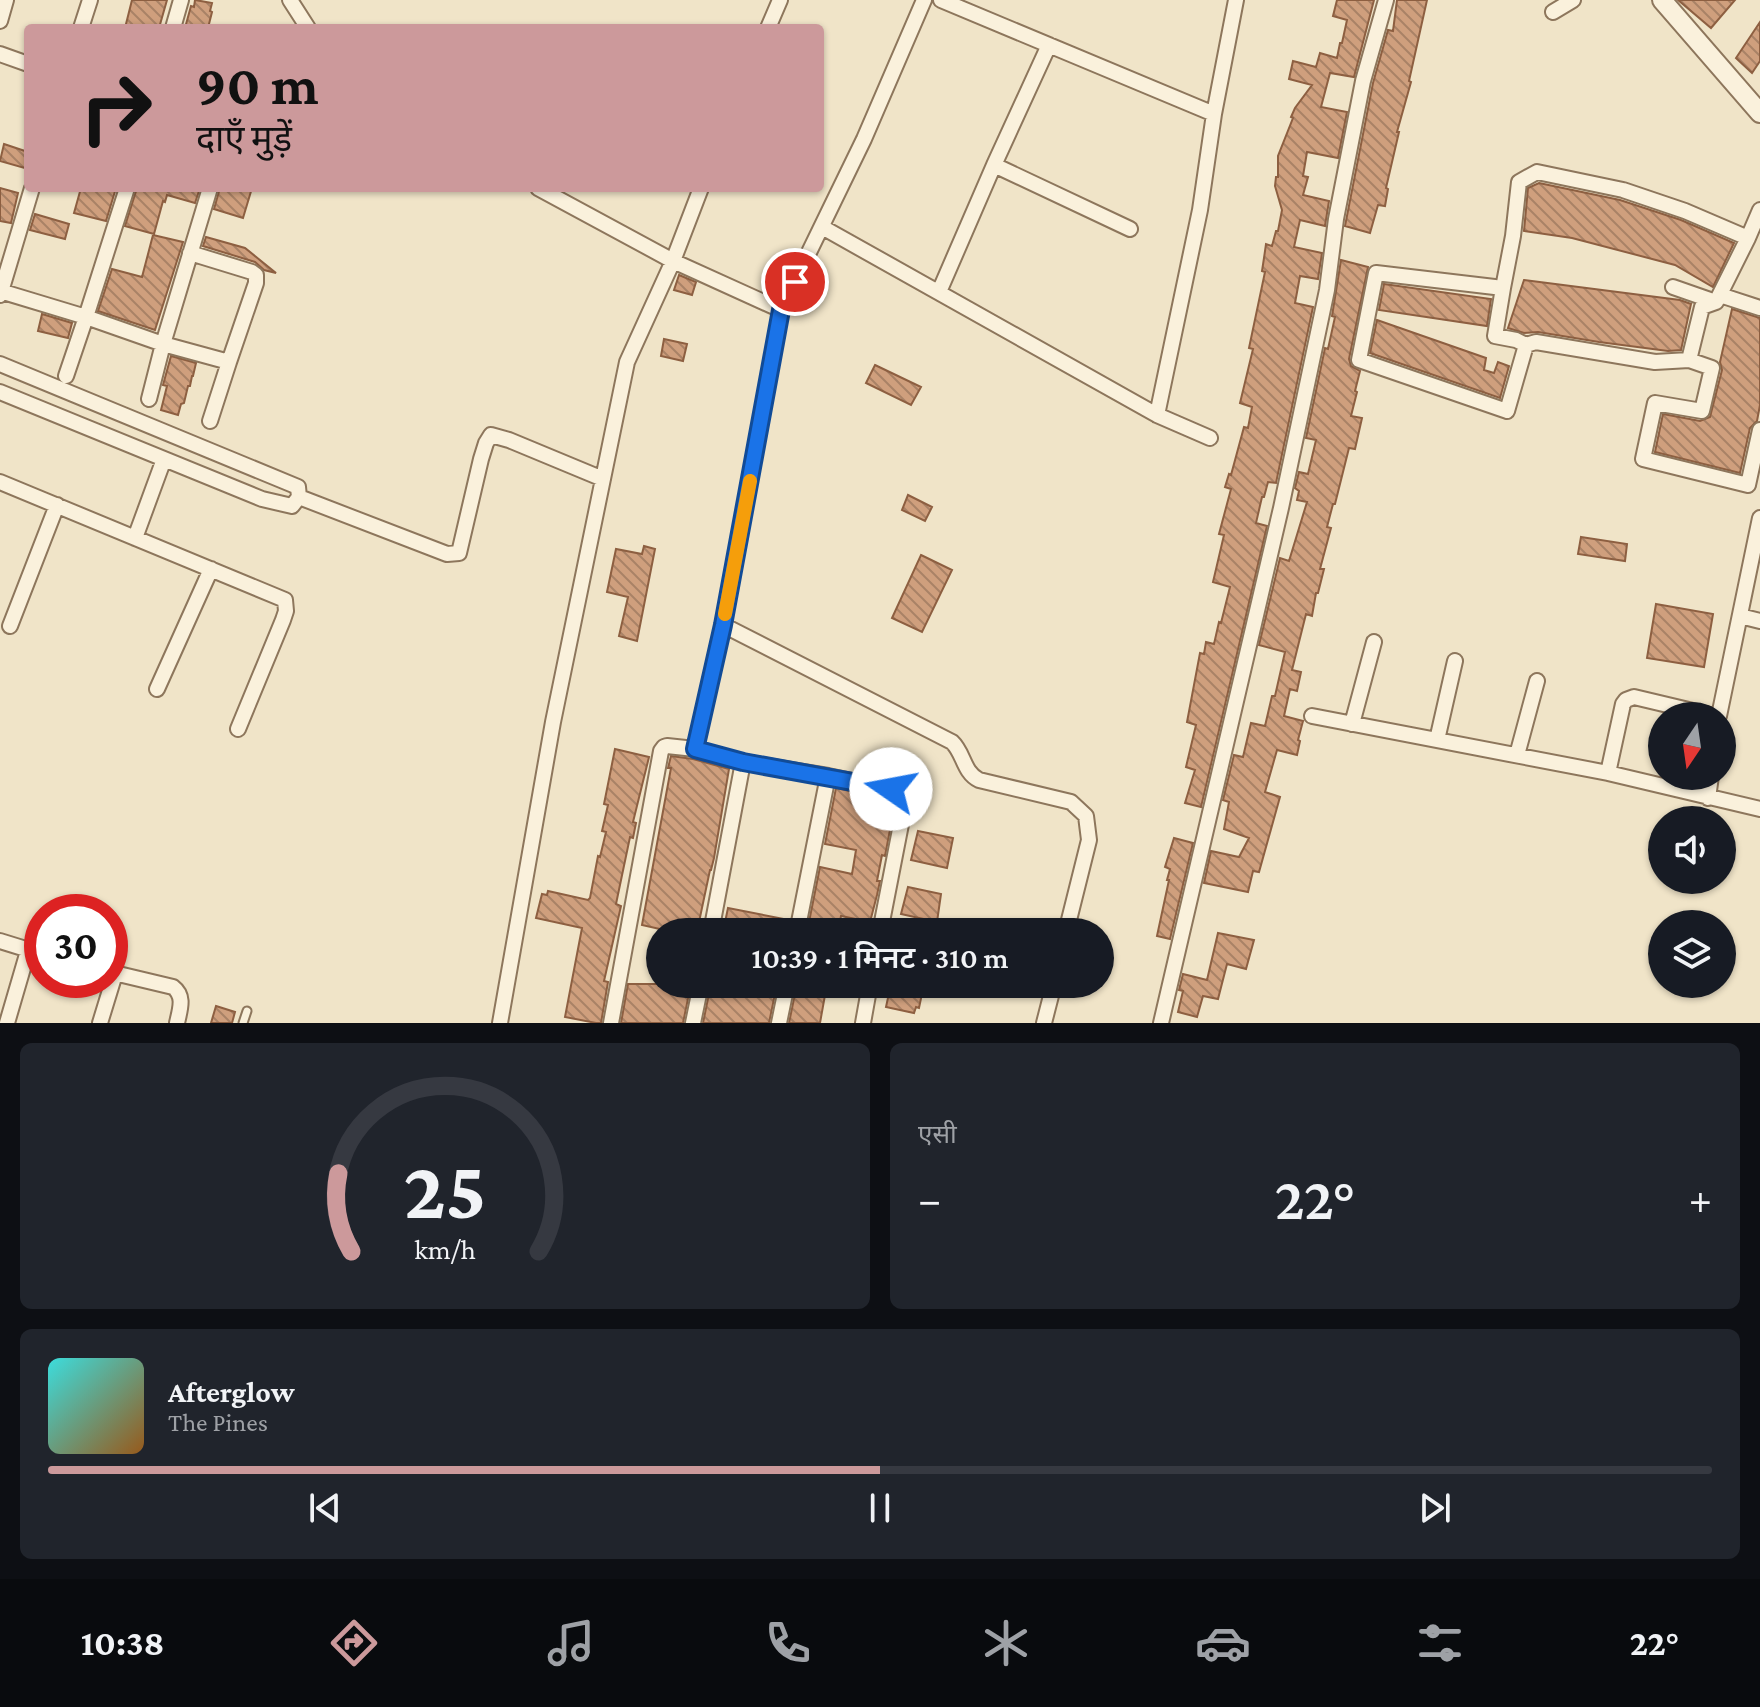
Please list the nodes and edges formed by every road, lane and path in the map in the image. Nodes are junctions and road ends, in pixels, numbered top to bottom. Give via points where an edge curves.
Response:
1 (6, 0) edge
2 (90, 0) edge
3 (181, 0) edge
4 (290, 0) edge
5 (780, 0) edge
6 (924, 0) edge
7 (941, 0) edge
8 (1236, 0) edge
9 (1386, 0) edge
10 (1573, 0) edge
11 (1662, 0) edge
12 (1553, 12) dead end
13 (0, 21) edge
14 (82, 24) edge
15 (174, 24) edge
16 (305, 24) edge
17 (770, 24) edge
18 (1049, 45) junction
19 (0, 54) edge
20 (24, 63) edge
21 (1760, 113) edge
22 (1214, 114) junction
23 (994, 165) junction
24 (31, 192) edge
25 (126, 192) edge
26 (209, 192) edge
27 (545, 192) edge
28 (699, 192) edge
29 (1760, 210) edge
30 (822, 227) junction
31 (1130, 229) dead end
32 (1748, 238) junction
33 (190, 253) junction
34 (673, 261) junction
35 (1673, 287) dead end
36 (1503, 288) junction
37 (0, 292) edge
38 (939, 292) junction
39 (1718, 299) junction
40 (1760, 308) edge
41 (781, 310) junction
42 (86, 317) junction
43 (163, 344) junction
44 (1526, 345) junction
45 (1689, 360) junction
46 (229, 362) junction
47 (0, 364) edge
48 (66, 376) dead end
49 (0, 392) edge
50 (149, 399) dead end
51 (1157, 415) junction
52 (210, 421) dead end
53 (1760, 430) edge
54 (1210, 438) dead end
55 (164, 459) junction
56 (603, 479) junction
57 (0, 482) edge
58 (299, 497) junction
59 (57, 505) junction
60 (1760, 518) edge
61 (135, 538) junction
62 (211, 569) junction
63 (1740, 616) junction
64 (1760, 621) edge
65 (723, 625) junction
66 (10, 626) dead end
67 (1374, 642) dead end
68 (1455, 661) dead end
69 (1537, 681) dead end
70 (157, 689) dead end
71 (1656, 702) edge
72 (1720, 702) edge
73 (1312, 716) dead end
74 (1352, 724) junction
75 (238, 729) dead end
76 (1437, 740) junction
77 (695, 749) junction
78 (1517, 755) junction
79 (743, 762) junction
80 (1608, 773) junction
81 (828, 776) junction
82 (1709, 790) edge
83 (1708, 798) junction
84 (1760, 809) edge
85 (714, 918) edge
86 (800, 918) edge
87 (883, 918) edge
88 (1070, 918) edge
89 (0, 941) edge
90 (24, 949) edge
91 (128, 976) edge
92 (24, 980) edge
93 (106, 998) edge
94 (698, 998) edge
95 (784, 998) edge
96 (867, 998) edge
97 (1050, 998) edge
98 (247, 1011) dead end
99 (7, 1023) edge
100 (100, 1023) edge
101 (177, 1023) edge
102 (243, 1023) edge
103 (500, 1023) edge
104 (611, 1023) edge
105 (693, 1023) edge
106 (779, 1023) edge
107 (863, 1023) edge
108 (1044, 1023) edge
109 (1161, 1023) edge

1 - 13 street
2 - 14 street
3 - 15 street
4 - 16 street
5 - 17 street
6 - 30 street
7 - 18 street
8 - 22 street
9 - 109 street via 1363,81 1327,290 1284,492
10 - 12 street
11 - 21 street
18 - 22 street
18 - 23 street
19 - 20 street
22 - 51 street via 1200,210
23 - 31 street
23 - 38 street
24 - 37 street
25 - 42 street
26 - 33 street
27 - 34 street
28 - 34 street
29 - 32 street
30 - 38 street
30 - 41 street
32 - 36 street via 1623,190 1537,172 1519,182
32 - 39 street
33 - 43 street
33 - 46 street via 256,275
34 - 41 street
34 - 56 street via 627,362
35 - 39 street
36 - 44 street via 1495,336
36 - 44 street via 1376,273 1359,360 1507,411
37 - 42 street
38 - 51 street
39 - 40 street
39 - 45 street via 1702,307
41 - 65 street
42 - 43 street
42 - 48 street
43 - 46 street
43 - 50 street
44 - 45 street via 1536,342 1655,362
45 - 53 street via 1712,368 1702,411 1655,403 1643,459 1748,485
46 - 52 street
47 - 58 street via 298,487
49 - 55 street
51 - 54 street
55 - 58 street via 281,505 292,506
55 - 61 street
56 - 58 street via 491,435 459,553 447,554
56 - 103 street
57 - 59 street
59 - 61 street
59 - 66 street
60 - 63 street
61 - 62 street
62 - 70 street
62 - 75 street via 285,600 283,620
63 - 64 street
63 - 72 street
65 - 77 street
65 - 88 street via 952,742 971,776 1071,802 1086,816 1089,840
67 - 74 street
68 - 76 street
69 - 78 street
71 - 80 street via 1634,697 1623,704
73 - 74 street
74 - 76 street
76 - 78 street
77 - 79 street
77 - 104 street via 667,746 661,751
78 - 80 street
79 - 81 street
79 - 85 street
80 - 83 street
81 - 86 street
81 - 87 street via 902,795 904,809
82 - 83 street
83 - 84 street
89 - 90 street
91 - 101 street via 179,991
92 - 99 street
93 - 100 street
94 - 105 street
95 - 106 street
96 - 107 street
97 - 108 street
98 - 102 lane

